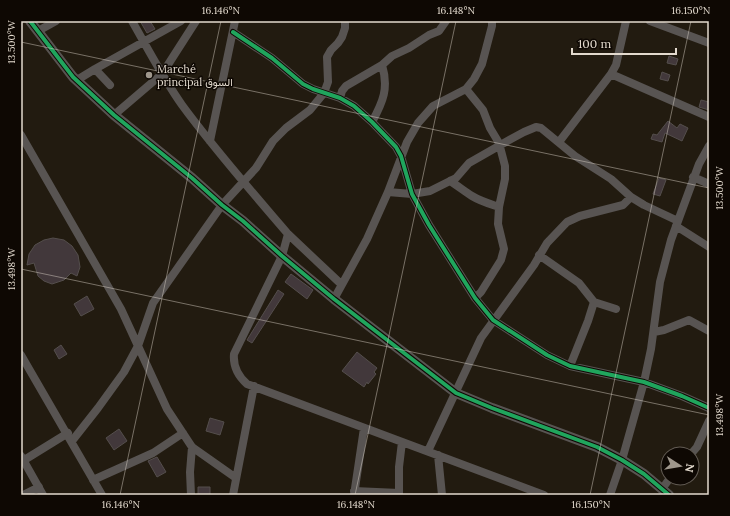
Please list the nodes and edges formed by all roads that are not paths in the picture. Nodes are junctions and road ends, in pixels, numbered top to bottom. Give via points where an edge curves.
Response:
1 (30, 21) edge
2 (56, 21) edge
3 (132, 21) edge
4 (180, 21) edge
5 (196, 21) edge
6 (235, 21) edge
7 (345, 21) edge
8 (446, 21) edge
9 (492, 21) edge
10 (626, 21) edge
11 (650, 21) edge
12 (38, 31) junction
13 (233, 32) junction
14 (144, 41) junction
15 (709, 43) edge
16 (382, 65) junction
17 (95, 70) junction
18 (162, 74) junction
19 (611, 74) junction
20 (77, 80) junction
21 (110, 85) dead end
22 (466, 89) junction
23 (324, 93) junction
24 (340, 98) junction
25 (114, 115) junction
26 (709, 117) edge
27 (372, 122) junction
28 (21, 135) edge
29 (210, 142) junction
30 (558, 142) junction
31 (500, 146) junction
32 (709, 146) edge
33 (401, 156) junction
34 (693, 177) junction
35 (450, 181) junction
36 (244, 182) junction
37 (709, 184) edge
38 (388, 192) junction
39 (412, 194) junction
40 (630, 196) junction
41 (222, 205) junction
42 (499, 207) junction
43 (677, 223) junction
44 (288, 234) junction
45 (709, 247) edge
46 (539, 254) junction
47 (282, 256) junction
48 (341, 284) junction
49 (475, 298) junction
50 (334, 299) junction
51 (594, 302) junction
52 (616, 309) dead end
53 (493, 320) junction
54 (709, 331) edge
55 (654, 332) junction
56 (138, 346) junction
57 (21, 355) edge
58 (570, 366) junction
59 (644, 382) junction
60 (254, 386) junction
61 (456, 393) junction
62 (709, 406) edge
63 (709, 421) edge
64 (364, 428) junction
65 (183, 433) junction
66 (70, 437) junction
67 (402, 442) junction
68 (697, 446) edge
69 (192, 447) junction
70 (428, 452) junction
71 (438, 455) junction
72 (22, 460) edge
73 (622, 460) junction
74 (236, 478) junction
75 (93, 480) junction
76 (39, 487) junction
77 (666, 492) edge
78 (354, 493) edge
79 (399, 494) edge
80 (23, 495) edge
81 (43, 495) edge
82 (102, 495) edge
83 (192, 495) edge
84 (233, 495) edge
85 (442, 495) edge
86 (544, 495) edge
87 (610, 495) edge

1 - 12 street
2 - 12 street
3 - 14 street
4 - 14 street
5 - 18 street
6 - 13 street
7 - 23 street via 342,37 327,57 328,82
8 - 16 street via 439,31 392,56
9 - 22 street via 482,64
10 - 19 street via 616,65
11 - 15 street
12 - 20 street
13 - 23 street via 272,58 303,84
13 - 29 street
14 - 17 street
14 - 18 street
16 - 24 street via 346,86
16 - 27 street via 386,85 380,108
17 - 20 street
17 - 21 street
18 - 25 street
18 - 29 street
19 - 26 street
19 - 30 street
20 - 25 street
22 - 31 street via 483,110
22 - 33 street via 433,106 418,123
23 - 24 street
23 - 36 street via 310,110 273,141
24 - 27 street
25 - 41 street
27 - 33 street via 396,147
28 - 56 street via 121,309
29 - 36 street
30 - 31 street via 536,127
30 - 40 street via 611,179
31 - 35 street via 469,163
31 - 42 street via 505,179
32 - 34 street
33 - 38 street
33 - 39 street
34 - 37 street
34 - 43 street
35 - 39 street via 430,191
35 - 42 street via 472,196
36 - 41 street
36 - 44 street
38 - 39 street
38 - 48 street via 367,239
39 - 49 street
40 - 43 street
40 - 46 street via 623,205 567,222
41 - 47 street
41 - 56 street via 153,303
42 - 49 street via 498,224 504,249 501,260
43 - 45 street
43 - 55 street via 660,282
44 - 47 street
44 - 48 street
46 - 51 street via 579,283
46 - 53 street via 534,265
47 - 50 street
47 - 60 street via 234,354 240,375 247,384
48 - 50 street
49 - 53 street
50 - 61 street
51 - 52 street
51 - 58 street
53 - 58 street via 547,355
53 - 61 street via 481,338
54 - 55 street via 689,320
55 - 59 street
56 - 65 street via 167,409
56 - 66 street via 124,372 98,408
57 - 66 street
58 - 59 street
59 - 62 street
59 - 73 street
60 - 64 street
60 - 74 street
61 - 70 street
61 - 73 street via 598,447
63 - 68 street
64 - 67 street
64 - 78 street
65 - 69 street
65 - 75 street via 153,453
66 - 72 street
66 - 75 street
67 - 70 street
67 - 79 street via 398,467
69 - 74 street
69 - 83 street
70 - 71 street
71 - 85 street
71 - 86 street
72 - 76 street
73 - 77 street
73 - 87 street
74 - 84 street
75 - 82 street
76 - 80 street
76 - 81 street
78 - 79 street

